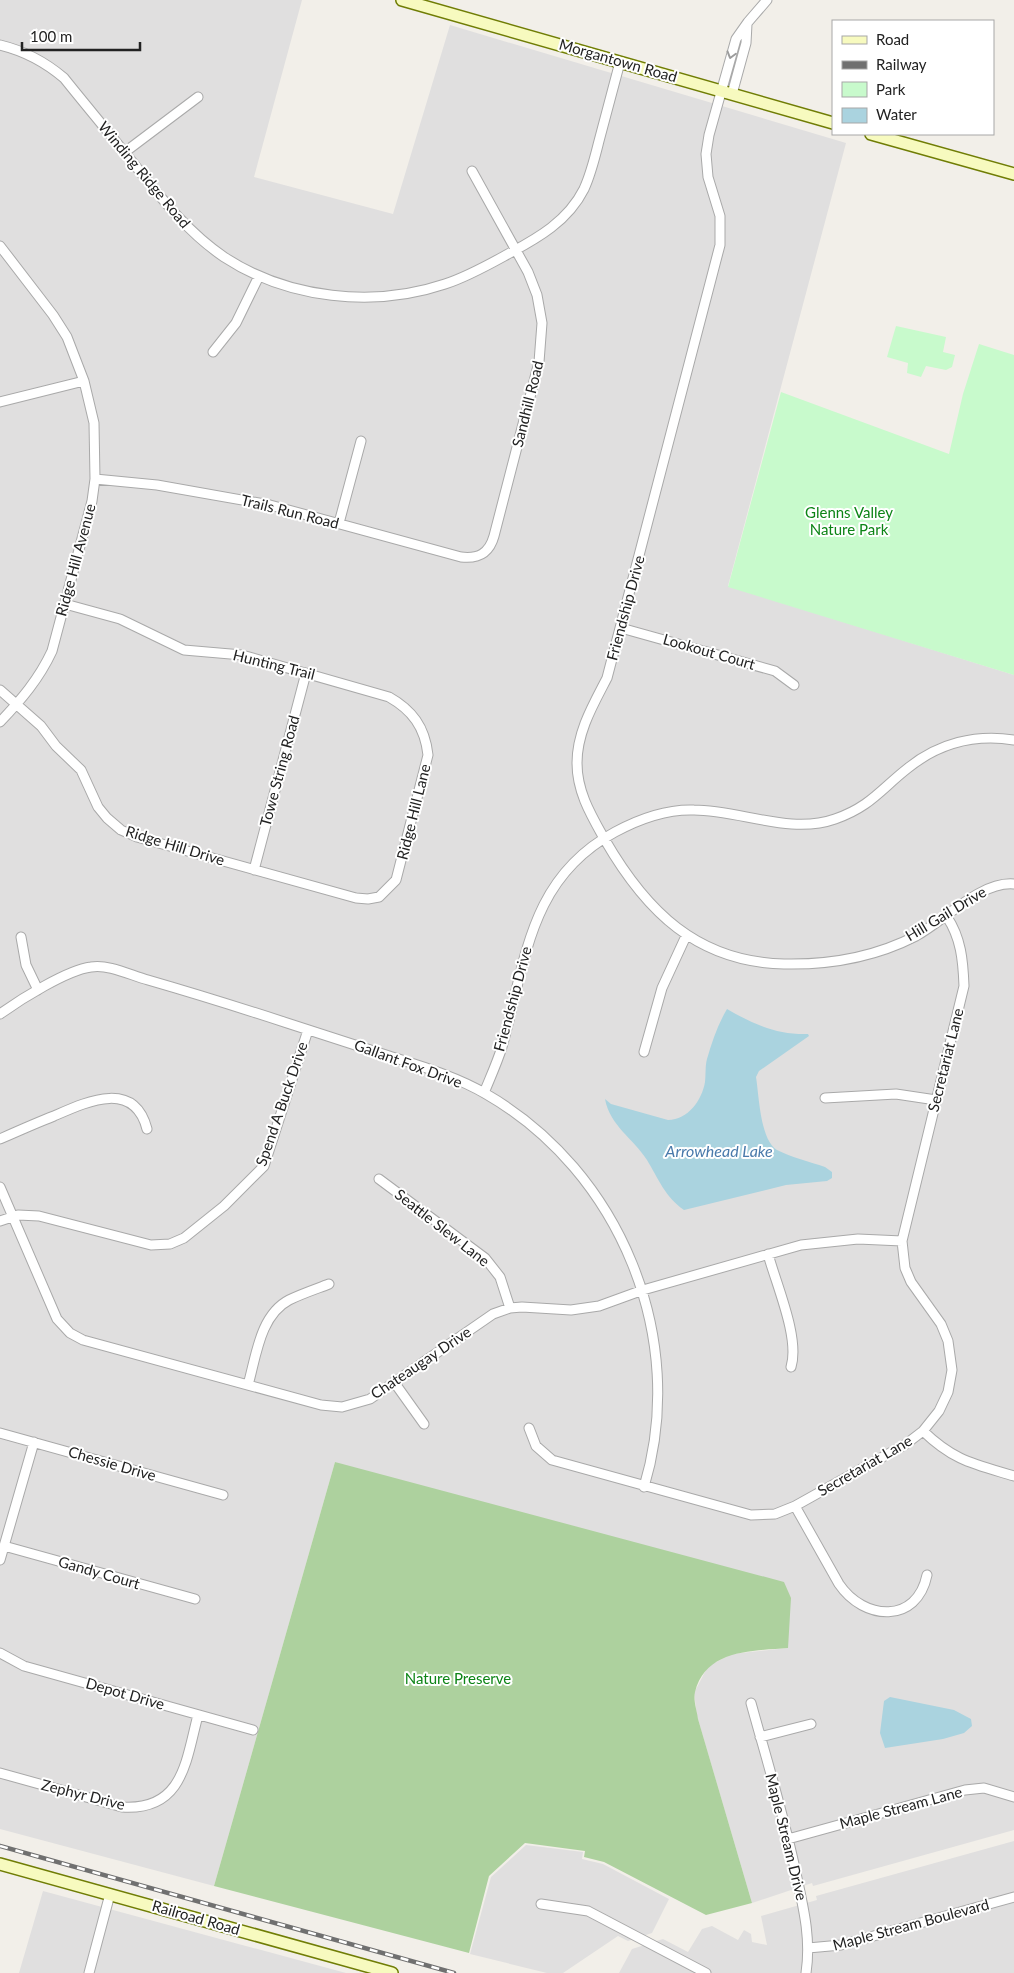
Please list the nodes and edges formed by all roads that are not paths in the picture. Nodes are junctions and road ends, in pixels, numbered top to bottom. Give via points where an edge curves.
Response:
1 (402, 0) edge
2 (767, 0) edge
3 (0, 45) edge
4 (620, 62) junction
5 (726, 92) junction
6 (198, 97) dead end
7 (832, 123) edge
8 (875, 135) edge
9 (125, 152) junction
10 (472, 171) dead end
11 (1014, 174) edge
12 (0, 246) edge
13 (516, 250) junction
14 (259, 276) junction
15 (213, 352) dead end
16 (84, 381) junction
17 (0, 402) edge
18 (362, 441) dead end
19 (95, 479) junction
20 (339, 524) junction
21 (482, 556) joint
22 (65, 604) junction
23 (621, 628) junction
24 (306, 673) junction
25 (794, 684) dead end
26 (0, 690) edge
27 (17, 704) junction
28 (0, 722) edge
29 (419, 722) joint
30 (1014, 740) edge
31 (604, 838) junction
32 (254, 870) junction
33 (1014, 884) edge
34 (381, 895) joint
35 (947, 917) junction
36 (686, 936) junction
37 (20, 937) dead end
38 (38, 990) junction
39 (0, 1014) edge
40 (308, 1030) junction
41 (644, 1052) dead end
42 (484, 1093) junction
43 (825, 1098) dead end
44 (936, 1100) junction
45 (147, 1129) dead end
46 (0, 1139) edge
47 (379, 1179) dead end
48 (0, 1187) edge
49 (13, 1217) junction
50 (0, 1221) edge
51 (902, 1241) junction
52 (768, 1254) junction
53 (329, 1284) dead end
54 (643, 1290) junction
55 (510, 1308) junction
56 (791, 1367) dead end
57 (394, 1382) junction
58 (248, 1385) junction
59 (424, 1424) dead end
60 (529, 1428) dead end
61 (923, 1431) junction
62 (0, 1433) edge
63 (34, 1442) junction
64 (1014, 1476) edge
65 (644, 1487) junction
66 (223, 1495) dead end
67 (795, 1506) junction
68 (4, 1546) junction
69 (0, 1560) edge
70 (928, 1575) dead end
71 (195, 1599) dead end
72 (0, 1653) edge
73 (751, 1703) dead end
74 (198, 1714) junction
75 (811, 1724) dead end
76 (253, 1730) dead end
77 (760, 1737) junction
78 (0, 1773) edge
79 (1014, 1797) edge
80 (788, 1839) junction
81 (0, 1864) edge
82 (110, 1894) junction
83 (1014, 1897) edge
84 (541, 1904) dead end
85 (808, 1948) junction
86 (89, 1973) edge
87 (392, 1973) edge
88 (706, 1973) edge
89 (806, 1973) edge

1 - 4 main road, Morgantown Road
2 - 5 street, Friendship Drive via 736,39
3 - 9 street, Winding Ridge Road via 28,53 64,78
4 - 5 main road, Morgantown Road
4 - 13 street, Winding Ridge Road via 584,189 565,216 548,231
5 - 7 main road, Morgantown Road
5 - 23 street, Friendship Drive via 706,154 708,177 720,216 720,245
6 - 9 street
8 - 11 main road
9 - 14 street, Winding Ridge Road via 190,230 225,257
10 - 13 street, Sandhill Road
12 - 16 street, Ridge Hill Avenue via 53,314 67,337
13 - 14 street, Winding Ridge Road via 446,284 386,296 362,298 322,294
13 - 21 street, Sandhill Road via 537,295 542,344 494,536
14 - 15 street via 236,323
16 - 17 street
16 - 19 street, Ridge Hill Avenue via 94,423
18 - 20 street
19 - 20 street, Trails Run Road via 214,494
19 - 22 street, Ridge Hill Avenue
20 - 21 street, Trails Run Road via 461,557
22 - 24 street, Hunting Trail via 120,619 184,650 242,655
22 - 27 street, Ridge Hill Avenue via 44,668
23 - 25 street, Lookout Court via 775,671
23 - 31 street, Friendship Drive via 607,678 579,741 577,763 584,802
24 - 29 street, Hunting Trail via 389,696
24 - 32 street, Towe String Road
26 - 27 street, Ridge Hill Drive
27 - 28 street, Ridge Hill Avenue
27 - 32 street, Ridge Hill Drive via 42,726 56,746 81,770 98,807 121,830 137,838
29 - 34 street, Ridge Hill Lane via 427,744 426,770 396,880
30 - 31 street via 982,737 931,752 867,804 831,821 788,825 728,812 692,810 649,817 628,824
31 - 36 street, Hill Gail Drive via 640,895
31 - 42 street, Friendship Drive via 570,865 538,913 501,1049
32 - 34 street, Ridge Hill Drive via 356,898
33 - 35 street, Hill Gail Drive via 983,891
35 - 36 street, Hill Gail Drive via 886,949 847,960 814,964 782,964 738,958
35 - 44 street, Secretariat Lane via 962,953 964,986
36 - 41 street via 662,988
37 - 38 street via 26,965
38 - 39 street
38 - 40 street, Gallant Fox Drive via 80,969 103,967
40 - 42 street, Gallant Fox Drive via 435,1071
40 - 49 street, Spend A Buck Drive via 264,1166 224,1206 184,1238 170,1244 151,1245 39,1216
42 - 54 street, Gallant Fox Drive via 538,1130 582,1177 618,1231
43 - 44 street via 896,1094
44 - 51 street, Secretariat Lane
45 - 46 street via 140,1111 126,1100 108,1097 87,1101
47 - 55 street, Seattle Slew Lane via 485,1258 500,1277
48 - 49 street, Chateaugay Drive
49 - 50 street, Spend A Buck Drive
49 - 58 street, Chateaugay Drive via 57,1319 70,1333 83,1340
51 - 52 street, Chateaugay Drive via 830,1241
51 - 61 street, Secretariat Lane via 905,1268 911,1282 941,1324 951,1355 948,1392 939,1411
52 - 54 street, Chateaugay Drive
52 - 56 street via 792,1337
53 - 58 street via 287,1301 272,1314 263,1330
54 - 55 street, Chateaugay Drive via 585,1309
54 - 65 street, Gallant Fox Drive via 654,1340 657,1387 652,1452
55 - 57 street, Chateaugay Drive via 494,1314
57 - 58 street, Chateaugay Drive via 370,1399 342,1407 321,1405
57 - 59 street
60 - 65 street, Secretariat Lane via 536,1446 552,1460
61 - 64 street via 957,1458
61 - 67 street, Secretariat Lane via 906,1444
62 - 63 street, Chessie Drive
63 - 66 street, Chessie Drive
63 - 68 street
65 - 67 street, Secretariat Lane via 750,1515 775,1514
67 - 70 street via 839,1584 858,1605 872,1611 887,1612 905,1608 917,1600
68 - 69 street
68 - 71 street, Gandy Court
72 - 74 street, Depot Drive via 24,1666
73 - 77 street, Maple Stream Drive
74 - 76 street, Depot Drive
74 - 78 street, Zephyr Drive via 184,1768 176,1785 157,1802 137,1808 122,1807
75 - 77 street
77 - 80 street, Maple Stream Drive
79 - 80 street, Maple Stream Lane via 984,1788 965,1790
80 - 85 street, Maple Stream Drive via 804,1911
81 - 82 main road, Railroad Road
82 - 86 street
82 - 87 main road, Railroad Road
83 - 85 street, Maple Stream Boulevard via 841,1945
84 - 88 street via 588,1911
85 - 89 street, Maple Stream Drive

